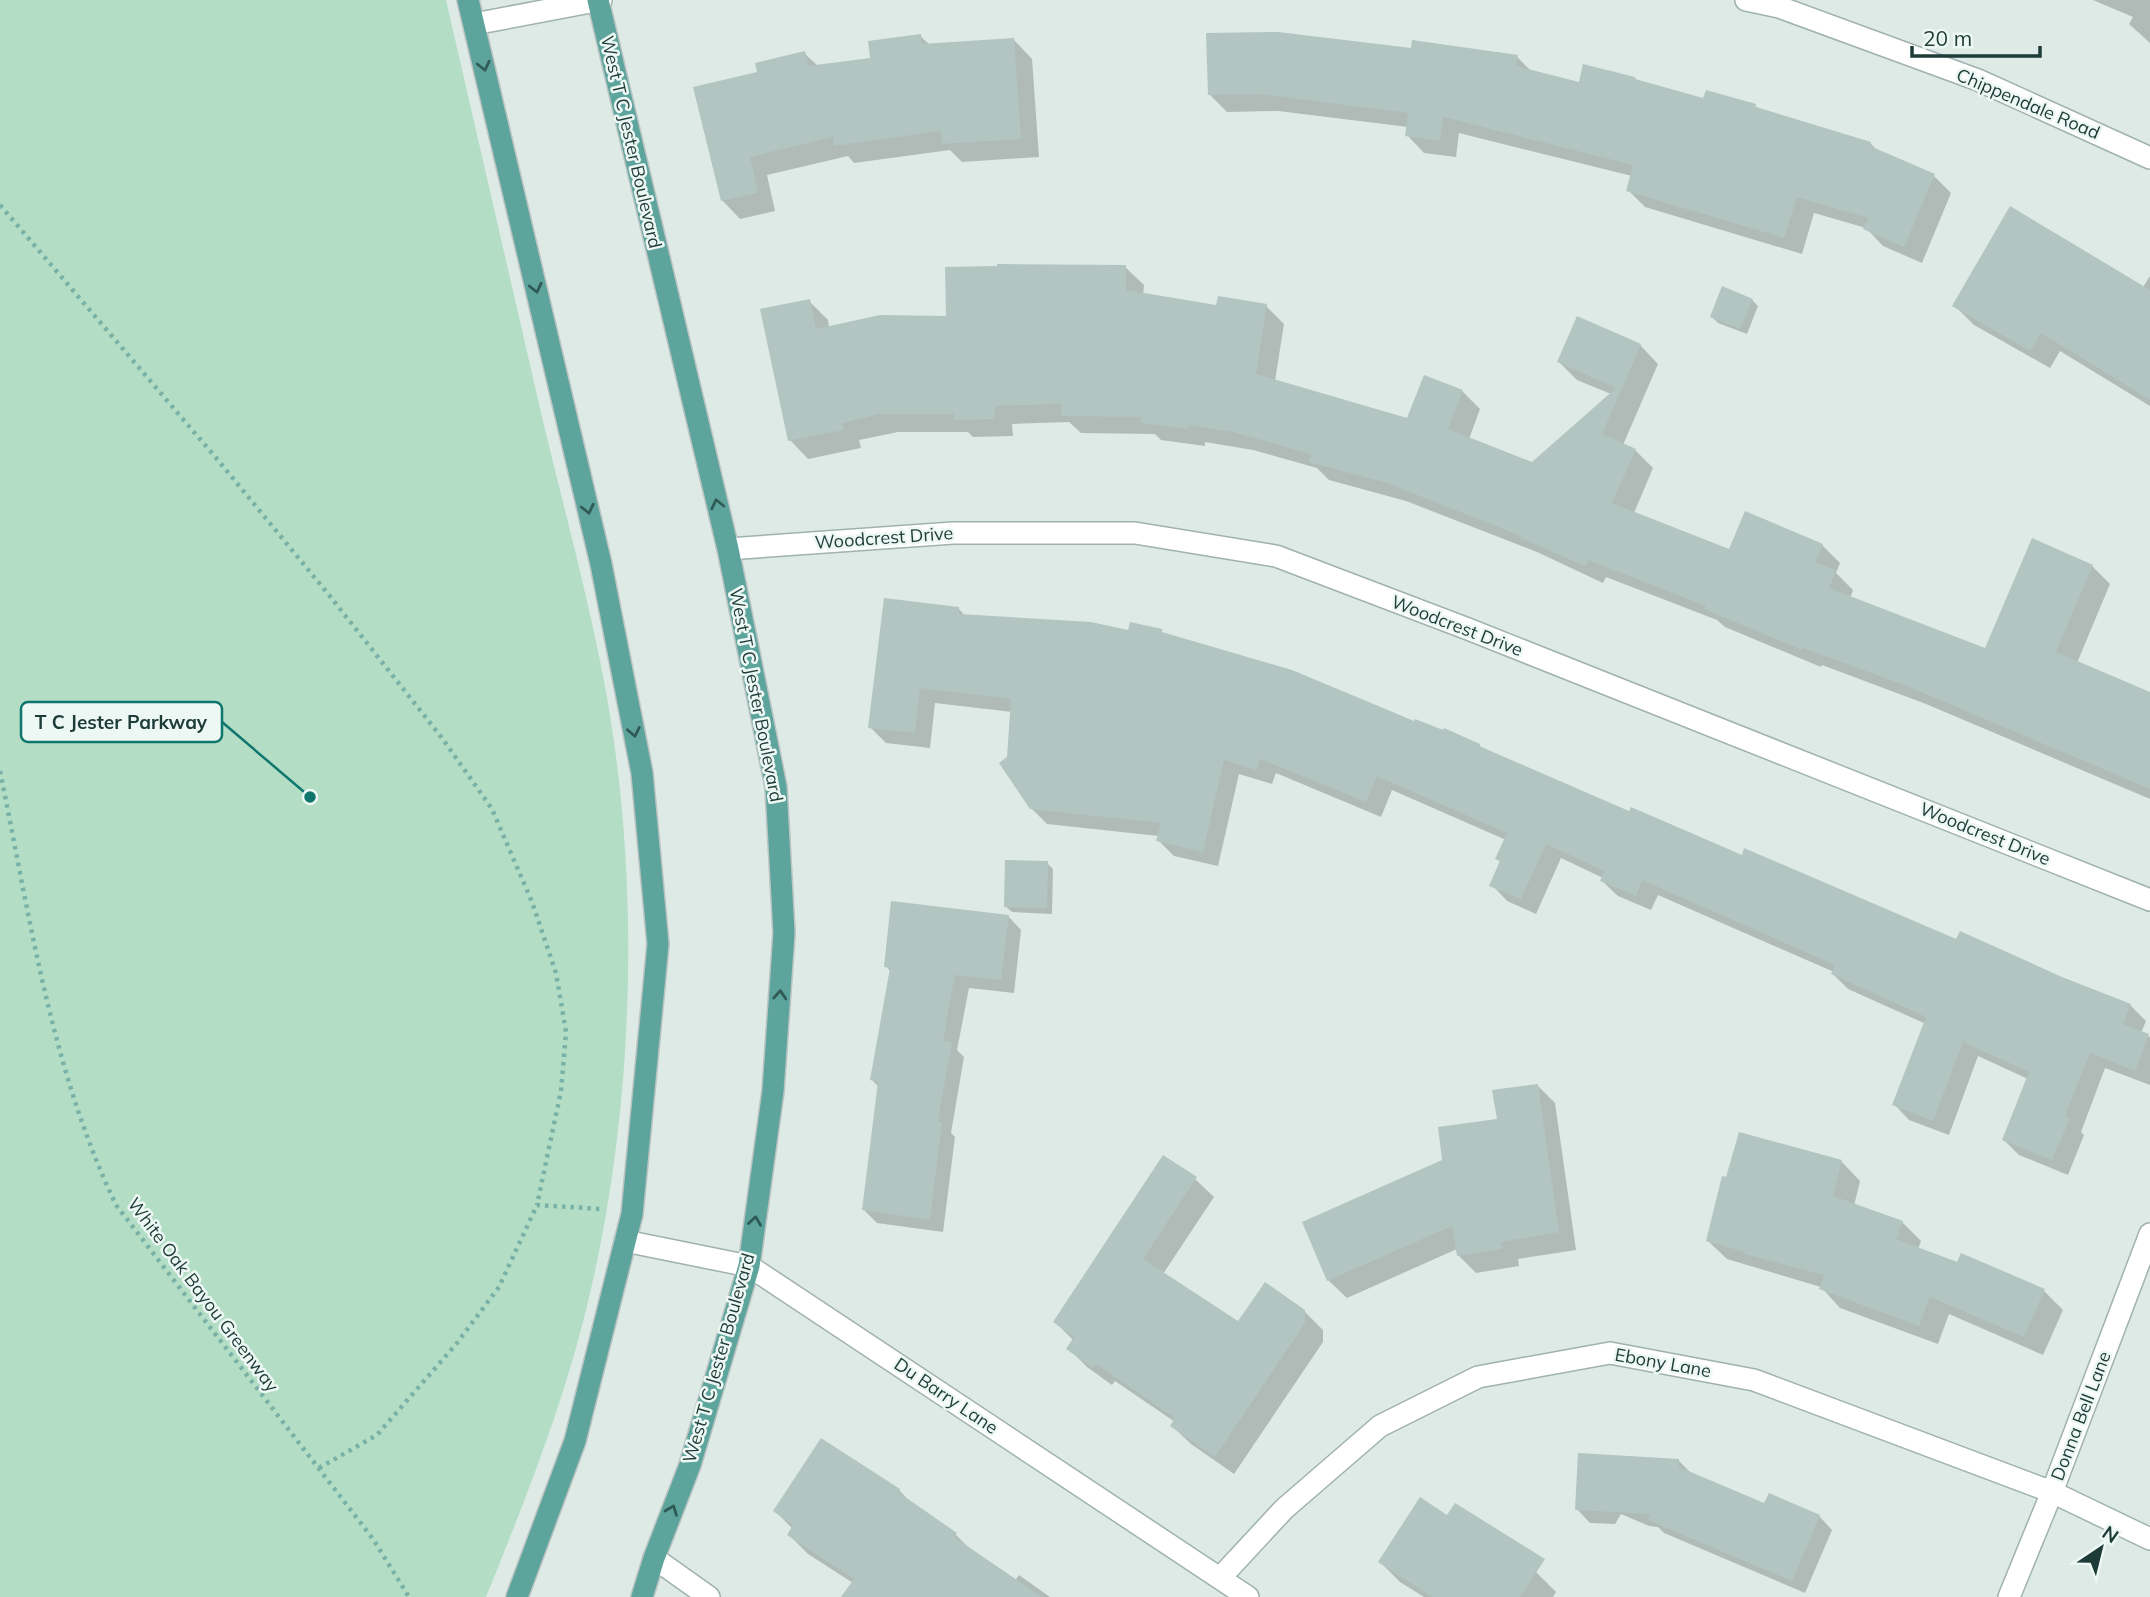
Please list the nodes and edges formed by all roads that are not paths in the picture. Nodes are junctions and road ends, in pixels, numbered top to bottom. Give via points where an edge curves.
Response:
1 (468, 0) edge
2 (599, 0) edge
3 (1746, 0) edge
4 (474, 24) junction
5 (2150, 158) edge
6 (727, 549) junction
7 (2150, 900) edge
8 (2150, 1234) edge
9 (625, 1241) junction
10 (749, 1266) junction
11 (2052, 1492) junction
12 (2150, 1539) edge
13 (654, 1558) junction
14 (1220, 1578) junction
15 (517, 1597) edge
16 (642, 1597) edge
17 (709, 1597) edge
18 (1248, 1597) edge
19 (2008, 1597) edge

1 - 4 main road
2 - 4 street
6 -> 2 main road, West T C Jester Boulevard
3 - 5 street, Chippendale Road via 1779,7 1978,80
4 -> 9 main road via 601,564 642,773 658,944 632,1214
6 - 7 street, Woodcrest Drive via 953,533 1135,533 1276,556
10 -> 6 main road, West T C Jester Boulevard via 773,1091 784,933 776,787
8 - 11 street, Donna Bell Lane
9 - 10 street, Du Barry Lane
9 - 15 main road via 575,1441
13 -> 10 main road, West T C Jester Boulevard via 690,1465
10 - 14 street, Du Barry Lane
11 - 12 street, Ebony Lane
11 - 14 street, Ebony Lane via 1754,1380 1610,1353 1478,1377 1380,1426 1284,1509
11 - 19 street, Donna Bell Lane
13 - 16 main road, West T C Jester Boulevard
13 - 17 street
14 - 18 street, Du Barry Lane

